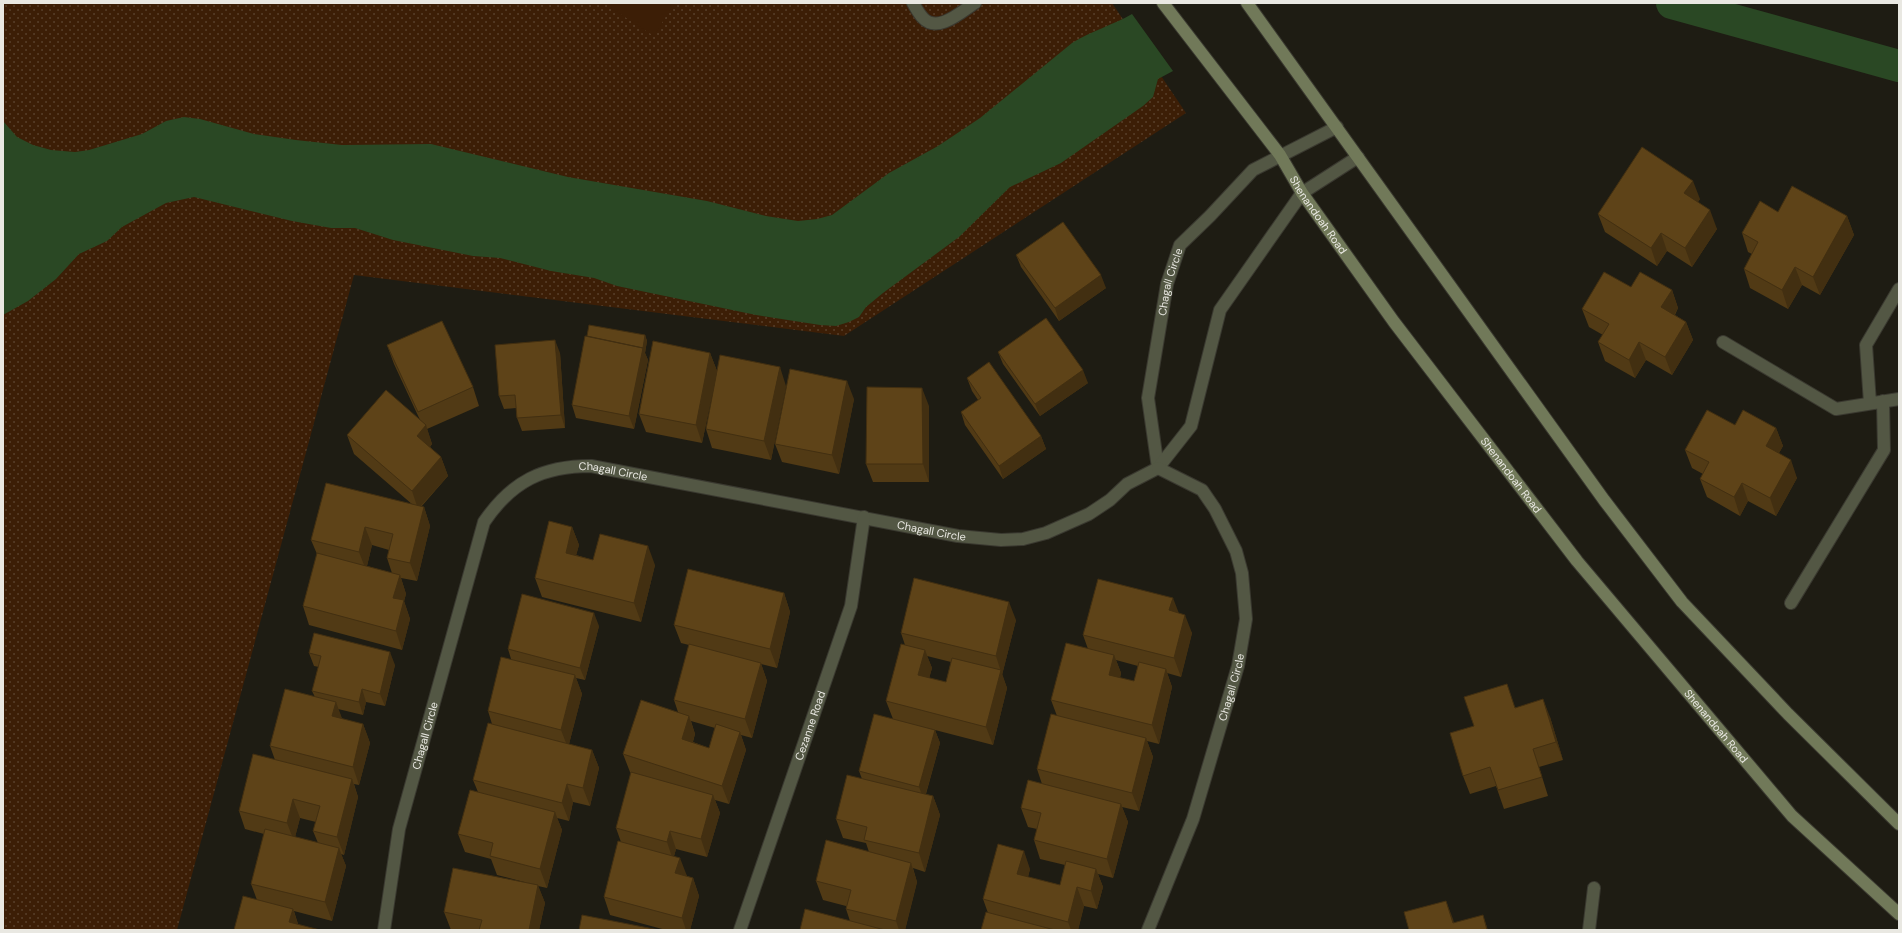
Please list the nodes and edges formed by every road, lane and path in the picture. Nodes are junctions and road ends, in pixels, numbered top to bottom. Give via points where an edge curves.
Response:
1 (913, 3) edge
2 (975, 3) edge
3 (1163, 3) edge
4 (1247, 3) edge
5 (1337, 127) junction
6 (1280, 155) junction
7 (1358, 157) junction
8 (1302, 193) junction
9 (1899, 289) edge
10 (1723, 342) dead end
11 (1899, 399) edge
12 (1883, 401) junction
13 (1870, 403) junction
14 (1158, 468) junction
15 (864, 517) junction
16 (1791, 603) dead end
17 (1899, 824) edge
18 (1594, 888) dead end
19 (1899, 914) edge
20 (384, 930) edge
21 (740, 930) edge
22 (1148, 930) edge
23 (1589, 930) edge

1 - 2 street via 924,20 933,24 945,22
3 - 6 street, Shenandoah Road
4 - 5 street
5 - 6 street, Chagall Circle
5 - 7 street
6 - 8 street, Shenandoah Road
6 - 14 street, Chagall Circle via 1253,170 1180,245 1167,284 1148,398
7 - 8 street, Chagall Circle
7 - 17 street via 1599,493 1682,602 1788,714
8 - 14 street, Chagall Circle via 1220,310 1191,426
8 - 19 street, Shenandoah Road via 1394,322 1577,561 1792,816
9 - 13 street via 1866,345
10 - 13 street via 1836,409
11 - 12 street
12 - 13 street
12 - 16 street via 1884,450
14 - 15 street, Chagall Circle via 1127,484 1110,500 1089,514 1061,527 1023,539 958,536
14 - 22 street, Chagall Circle via 1202,490 1215,509 1236,550 1242,573 1246,619 1238,666 1193,819
15 - 20 street, Chagall Circle via 592,466 570,466 549,470 529,478 512,490 496,504 484,522 399,829
15 - 21 street, Cezanne Road via 852,606
18 - 23 street

